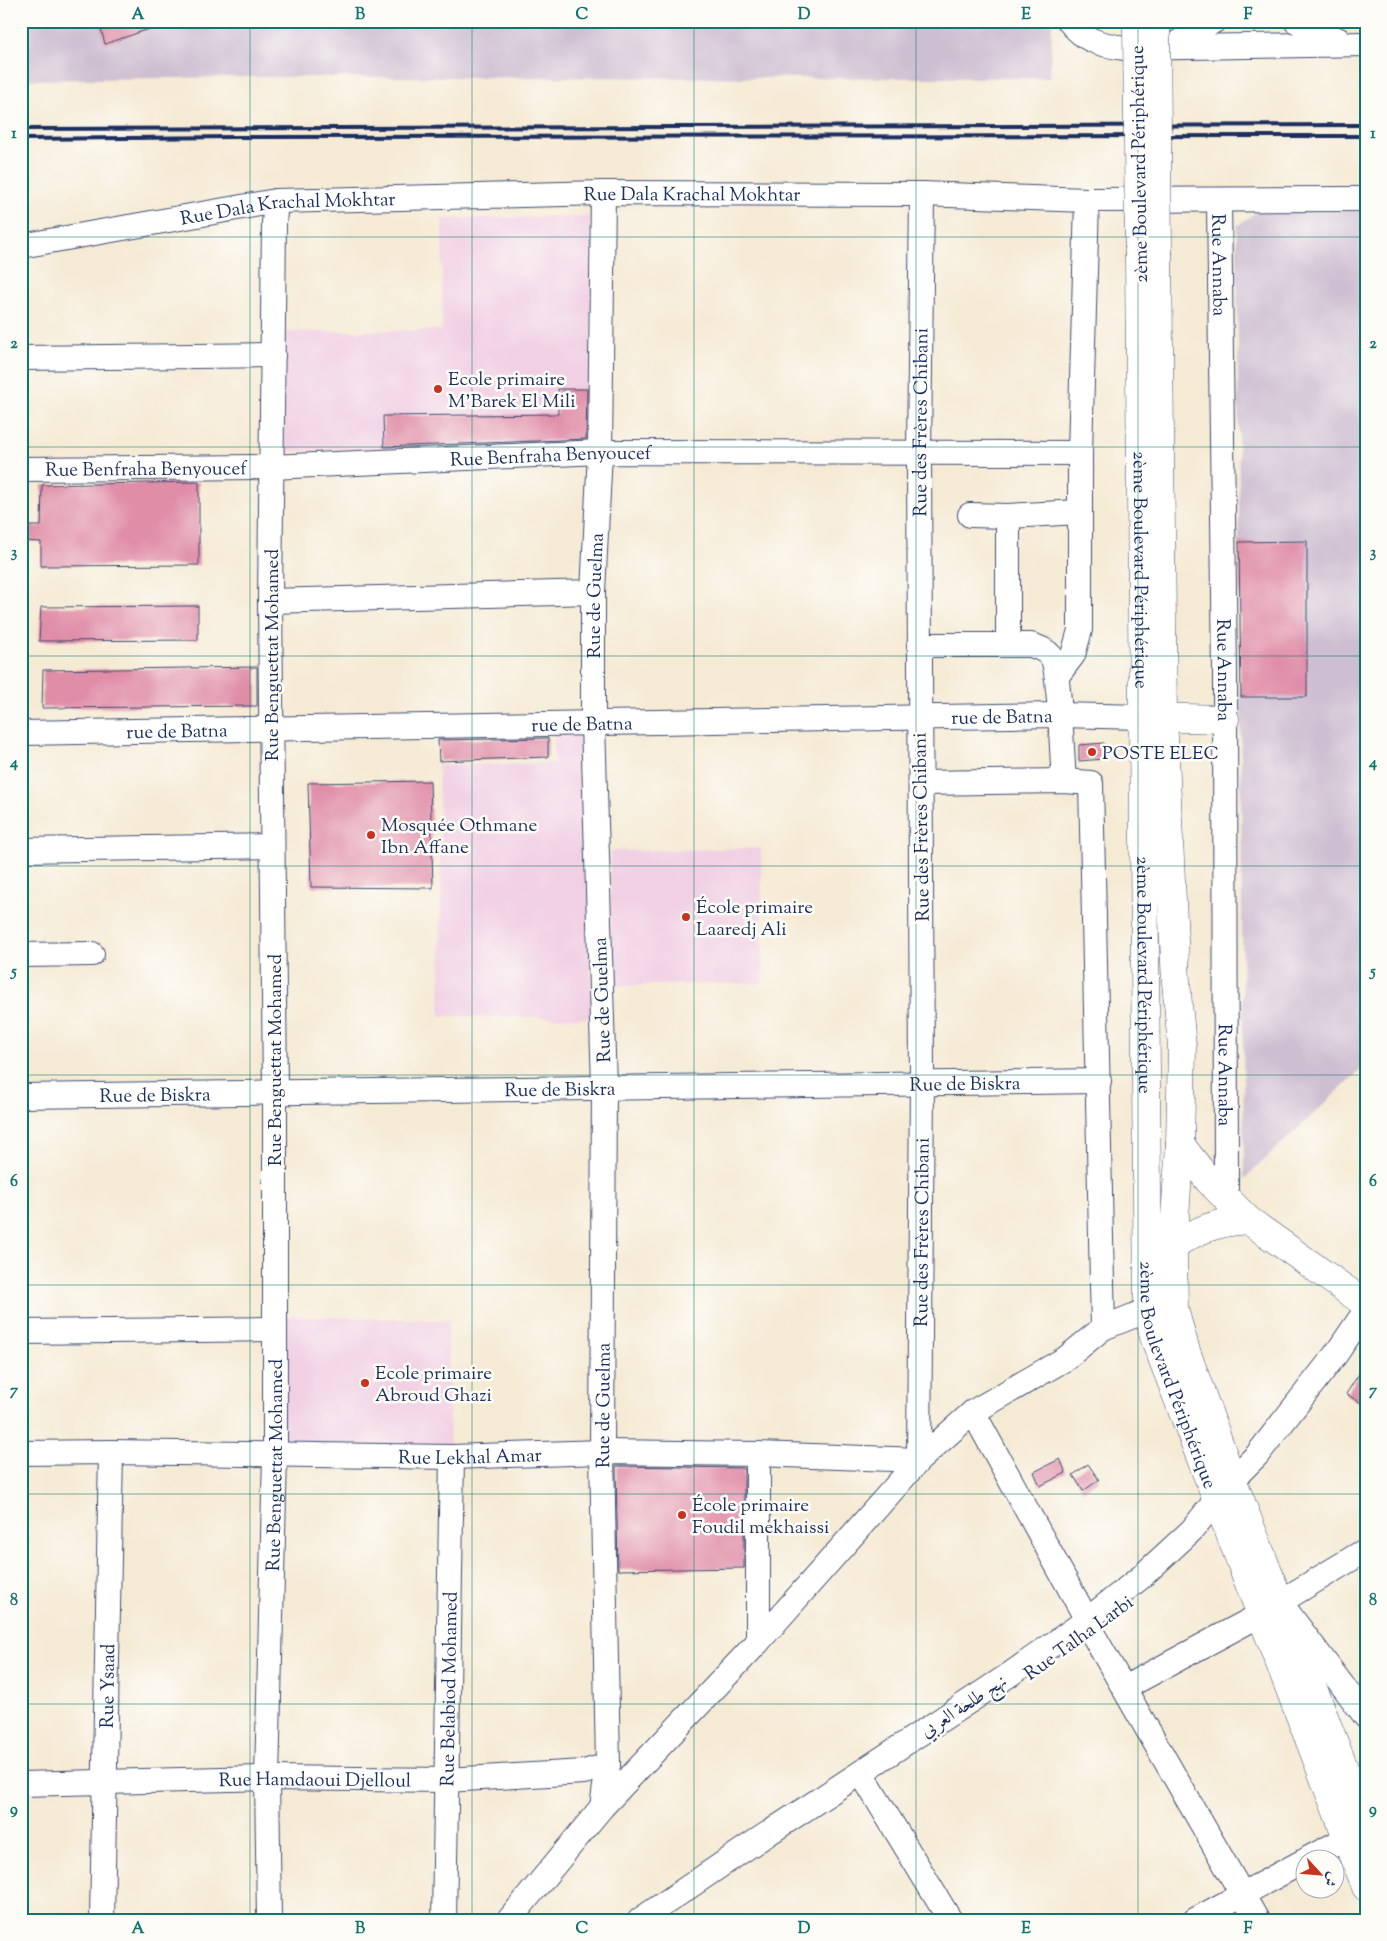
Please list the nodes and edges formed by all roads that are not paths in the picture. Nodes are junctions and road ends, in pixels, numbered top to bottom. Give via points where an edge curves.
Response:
1 (1069, 21) edge
2 (1137, 21) edge
3 (1156, 21) edge
4 (1214, 21) edge
5 (1296, 21) edge
6 (1357, 44) edge
7 (1171, 47) junction
8 (603, 193) junction
9 (922, 194) junction
10 (1366, 199) edge
11 (1087, 200) junction
12 (1219, 200) junction
13 (276, 201) junction
14 (21, 246) edge
15 (1148, 255) junction
16 (273, 355) junction
17 (21, 358) edge
18 (600, 452) junction
19 (919, 452) junction
20 (1080, 453) junction
21 (271, 467) junction
22 (21, 469) edge
23 (1079, 512) junction
24 (970, 515) dead end
25 (1008, 516) junction
26 (593, 592) junction
27 (270, 601) junction
28 (919, 645) junction
29 (1008, 645) junction
30 (1057, 676) junction
31 (1060, 715) junction
32 (1153, 717) junction
33 (919, 718) junction
34 (1225, 719) junction
35 (593, 724) junction
36 (271, 729) junction
37 (21, 733) edge
38 (1064, 781) junction
39 (921, 783) junction
40 (272, 846) junction
41 (21, 850) edge
42 (92, 954) dead end
43 (21, 955) edge
44 (1099, 1081) junction
45 (922, 1082) junction
46 (604, 1087) junction
47 (276, 1092) junction
48 (21, 1096) edge
49 (1180, 1144) junction
50 (1226, 1200) junction
51 (1248, 1220) junction
52 (1173, 1246) junction
53 (1366, 1304) edge
54 (1148, 1310) junction
55 (1366, 1310) edge
56 (275, 1328) junction
57 (1103, 1328) junction
58 (21, 1332) edge
59 (973, 1412) junction
60 (111, 1452) junction
61 (602, 1452) junction
62 (21, 1453) edge
63 (758, 1454) junction
64 (275, 1455) junction
65 (452, 1457) junction
66 (919, 1460) junction
67 (1227, 1497) junction
68 (1366, 1550) edge
69 (1270, 1608) junction
70 (1089, 1626) junction
71 (758, 1642) junction
72 (1124, 1688) junction
73 (1366, 1717) edge
74 (608, 1766) junction
75 (267, 1778) junction
76 (446, 1780) junction
77 (103, 1781) junction
78 (866, 1781) junction
79 (21, 1784) edge
80 (602, 1807) junction
81 (1361, 1827) edge
82 (1326, 1848) edge
83 (1294, 1866) edge
84 (1366, 1887) edge
85 (1242, 1894) junction
86 (102, 1920) edge
87 (269, 1920) edge
88 (444, 1920) edge
89 (509, 1920) edge
90 (640, 1920) edge
91 (668, 1920) edge
92 (950, 1920) edge
93 (1195, 1920) edge
94 (1257, 1920) edge

1 - 7 street via 1076,30 1099,44 1124,48
2 - 15 main road, 2ème Boulevard Périphérique, bridge
3 - 15 main road, 2ème Boulevard Périphérique, bridge
4 - 7 street
5 - 6 street
6 - 7 street
8 - 9 street, Rue Dala Krachal Mokhtar
8 - 13 street, Rue Dala Krachal Mokhtar
8 - 18 street, Rue de Guelma
9 - 11 street, Rue Dala Krachal Mokhtar
9 - 19 street, Rue des Frères Chibani
10 - 12 street, Rue Dala Krachal Mokhtar
11 - 12 street, Rue Dala Krachal Mokhtar
11 - 20 street
12 - 34 street, Rue Annaba
13 - 14 street, Rue Dala Krachal Mokhtar
13 - 16 street, Rue Benguettat Mohamed
15 - 32 main road, 2ème Boulevard Périphérique
16 - 17 street
16 - 21 street, Rue Benguettat Mohamed
18 - 19 street, Rue Benfraha Benyoucef
18 - 21 street, Rue Benfraha Benyoucef
18 - 26 street, Rue de Guelma
19 - 20 street, Rue Benfraha Benyoucef
19 - 28 street, Rue des Frères Chibani
20 - 23 street
21 - 22 street, Rue Benfraha Benyoucef
21 - 27 street, Rue Benguettat Mohamed
23 - 25 street
23 - 30 street via 1080,630 1073,655
24 - 25 street
25 - 29 street
26 - 27 street
26 - 35 street, Rue de Guelma
27 - 36 street, Rue Benguettat Mohamed
28 - 29 street
28 - 33 street, Rue des Frères Chibani
29 - 30 street via 1031,645 1044,649 1052,657
30 - 31 street
31 - 32 street, rue de Batna
31 - 33 street, rue de Batna
31 - 38 street
32 - 34 main road
32 - 49 main road, 2ème Boulevard Périphérique via 1182,1046
32 - 54 main road, 2ème Boulevard Périphérique
33 - 35 street, rue de Batna
33 - 39 street, Rue des Frères Chibani
34 - 50 street, Rue Annaba
35 - 36 street, rue de Batna
35 - 46 street, Rue de Guelma
36 - 37 street, rue de Batna
36 - 40 street, Rue Benguettat Mohamed
38 - 39 street
38 - 44 street via 1091,784
39 - 45 street, Rue des Frères Chibani
40 - 41 street
40 - 47 street, Rue Benguettat Mohamed
42 - 43 street
44 - 45 street, Rue de Biskra
44 - 57 street
45 - 46 street, Rue de Biskra
45 - 66 street, Rue des Frères Chibani
46 - 47 street, Rue de Biskra
46 - 61 street, Rue de Guelma
47 - 48 street, Rue de Biskra
47 - 56 street, Rue Benguettat Mohamed
49 - 50 main road
49 - 52 main road, 2ème Boulevard Périphérique
50 - 51 main road
51 - 52 main road via 1227,1221 1207,1227
51 - 53 main road
52 - 67 main road, 2ème Boulevard Périphérique via 1174,1309
54 - 57 street
54 - 67 main road, 2ème Boulevard Périphérique via 1154,1337
55 - 67 street
56 - 58 street
56 - 64 street, Rue Benguettat Mohamed
57 - 59 street via 1065,1359
59 - 66 street
59 - 70 street
60 - 62 street, Rue Lekhal Amar
60 - 64 street, Rue Lekhal Amar
60 - 77 street, Rue Ysaad
61 - 63 street, Rue Lekhal Amar
61 - 65 street, Rue Lekhal Amar
61 - 74 street, Rue de Guelma
63 - 66 street, Rue Lekhal Amar
63 - 71 street
64 - 65 street, Rue Lekhal Amar
64 - 75 street, Rue Benguettat Mohamed
65 - 76 street, Rue Belabiod Mohamed
66 - 71 street
67 - 69 main road, 2ème Boulevard Périphérique
67 - 70 street, نهج طلحة العربي
68 - 69 street
69 - 72 street
69 - 73 street
69 - 81 main road, 2ème Boulevard Périphérique
70 - 72 street
70 - 78 street, Rue Talha Larbi
70 - 90 street, نهج طلحة العربي
71 - 80 street
72 - 85 street
74 - 76 street, Rue Hamdaoui Djelloul via 584,1772
74 - 80 street, Rue de Guelma
75 - 76 street, Rue Hamdaoui Djelloul
75 - 77 street, Rue Hamdaoui Djelloul
75 - 87 street, Rue Benguettat Mohamed
76 - 88 street, Rue Belabiod Mohamed
77 - 79 street, Rue Hamdaoui Djelloul
77 - 86 street, Rue Ysaad
78 - 91 street, Rue Talha Larbi
78 - 92 street
80 - 89 street
81 - 82 street
81 - 84 main road, 2ème Boulevard Périphérique
83 - 85 street
85 - 93 street
85 - 94 street

